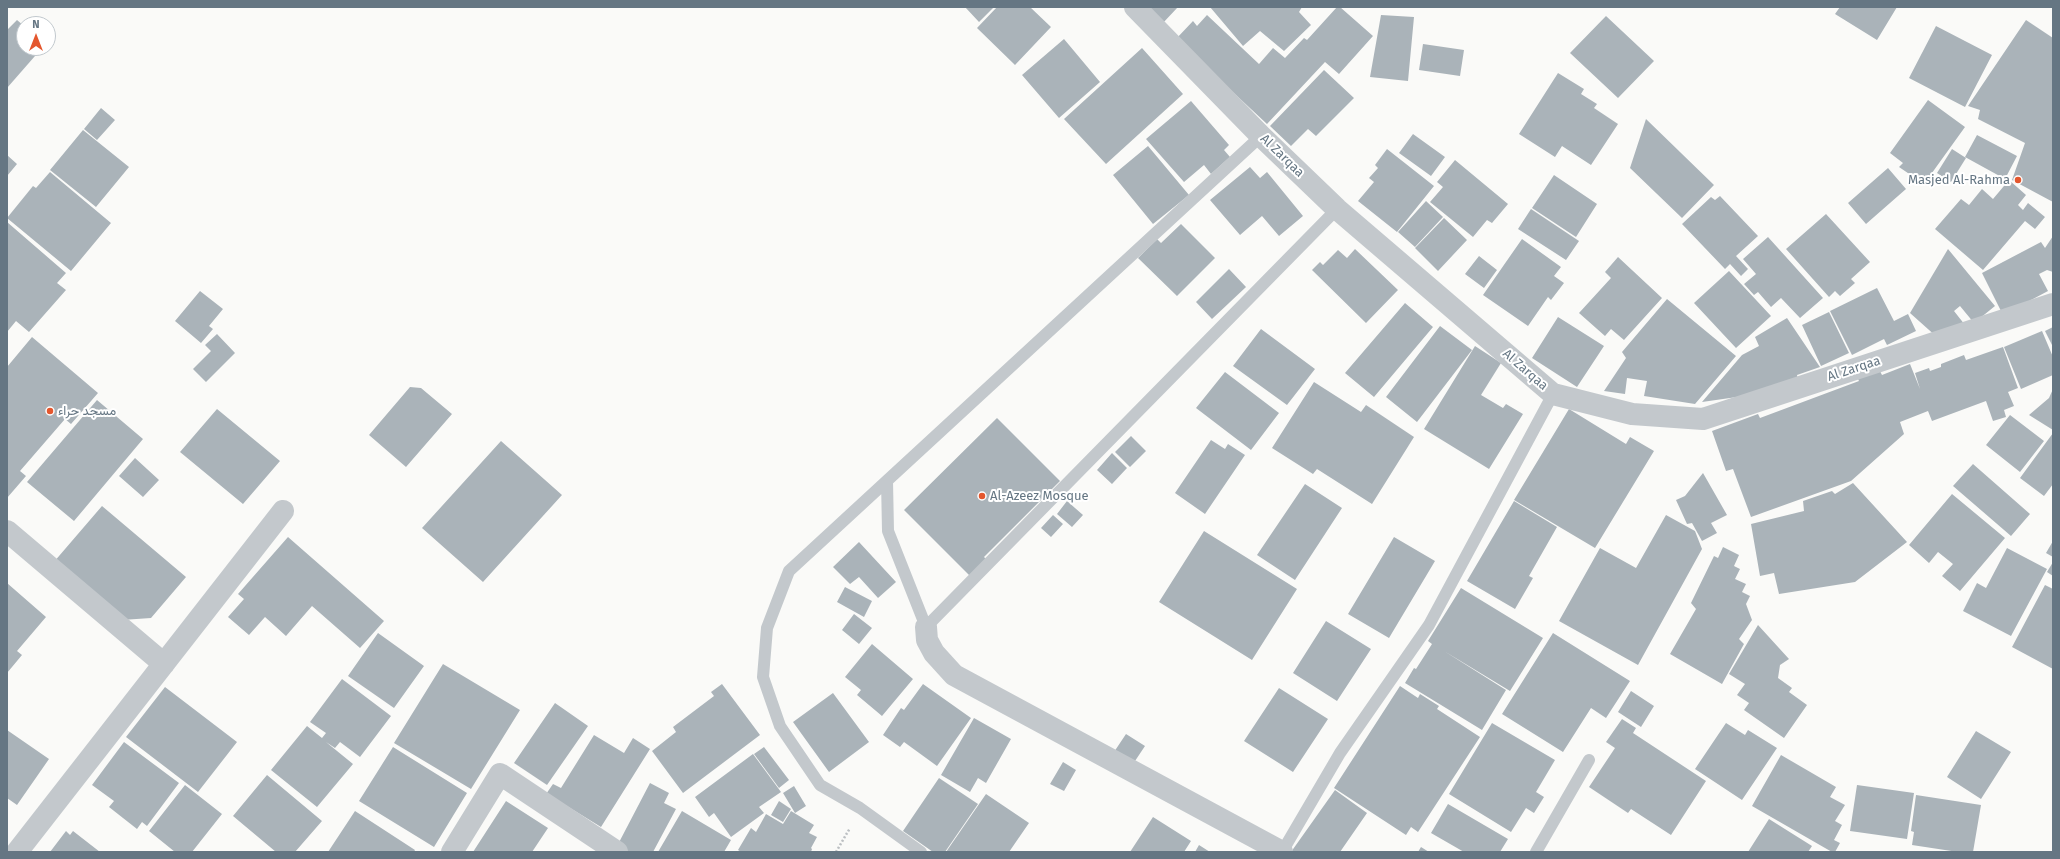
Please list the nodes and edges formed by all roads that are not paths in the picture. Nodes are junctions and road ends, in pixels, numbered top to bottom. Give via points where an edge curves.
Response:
1 (1135, 7) edge
2 (1261, 136) junction
3 (1338, 209) junction
4 (2053, 304) edge
5 (1553, 394) junction
6 (887, 481) junction
7 (283, 512) dead end
8 (7, 531) edge
9 (926, 627) junction
10 (164, 664) junction
11 (1589, 760) dead end
12 (17, 852) edge
13 (452, 852) edge
14 (617, 852) edge
15 (921, 852) edge
16 (1282, 852) edge
17 (1536, 852) edge

1 - 2 street, Al Zarqaa
2 - 3 street, Al Zarqaa
2 - 6 lane
3 - 5 street, Al Zarqaa
3 - 9 lane
4 - 5 street, Al Zarqaa via 1703,419 1632,414
5 - 16 lane via 1429,625 1340,753
6 - 9 lane via 888,531
6 - 15 lane via 789,571 767,628 763,677 780,726 820,785 860,808
7 - 10 street
8 - 10 street
9 - 16 street via 927,640 934,653 954,675
10 - 12 street
11 - 17 lane
13 - 14 street via 500,774

